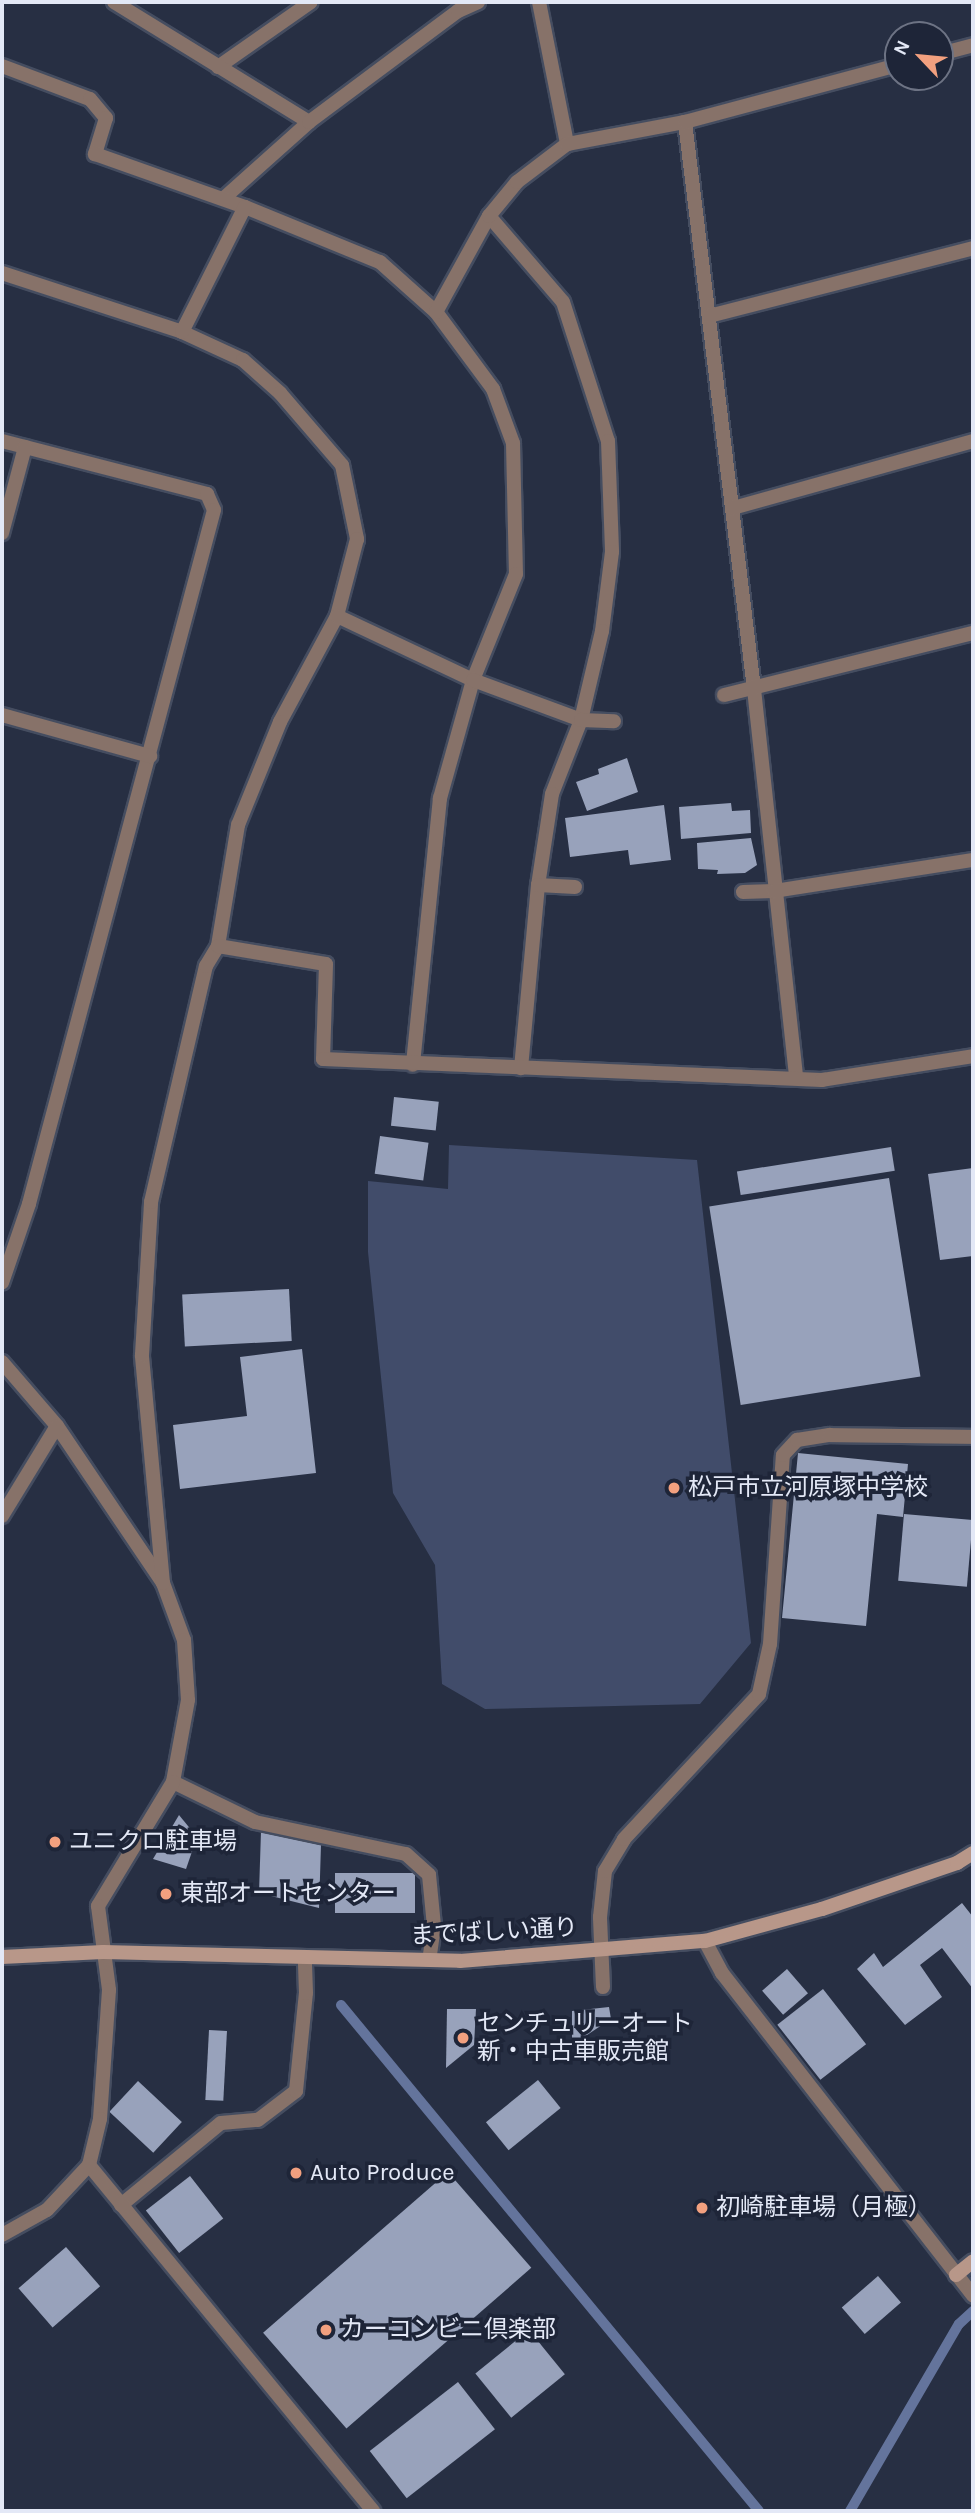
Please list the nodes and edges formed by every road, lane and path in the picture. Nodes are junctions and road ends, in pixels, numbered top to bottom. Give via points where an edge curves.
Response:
1 (114, 2) edge
2 (311, 2) edge
3 (478, 2) edge
4 (539, 2) edge
5 (973, 45) edge
6 (954, 50) edge
7 (2, 66) edge
8 (218, 67) junction
9 (884, 69) edge
10 (309, 122) junction
11 (685, 122) junction
12 (566, 144) junction
13 (223, 198) junction
14 (245, 207) junction
15 (489, 216) junction
16 (973, 248) edge
17 (2, 273) edge
18 (436, 312) junction
19 (709, 316) junction
20 (182, 332) junction
21 (2, 441) edge
22 (973, 441) edge
23 (25, 447) junction
24 (733, 508) junction
25 (2, 533) edge
26 (337, 616) junction
27 (973, 633) edge
28 (473, 680) junction
29 (754, 689) junction
30 (724, 695) dead end
31 (2, 715) edge
32 (581, 720) junction
33 (614, 722) dead end
34 (150, 756) junction
35 (973, 860) edge
36 (538, 885) junction
37 (575, 887) dead end
38 (774, 891) junction
39 (743, 892) dead end
40 (218, 946) junction
41 (973, 1056) edge
42 (412, 1065) junction
43 (521, 1068) junction
44 (796, 1078) junction
45 (2, 1283) edge
46 (2, 1362) edge
47 (57, 1426) junction
48 (973, 1437) edge
49 (2, 1516) edge
50 (163, 1583) junction
51 (173, 1782) junction
52 (973, 1853) edge
53 (705, 1941) junction
54 (602, 1949) junction
55 (103, 1952) junction
56 (2, 1957) edge
57 (306, 1957) junction
58 (429, 1960) junction
59 (603, 1987) dead end
60 (89, 2165) junction
61 (121, 2205) junction
62 (2, 2235) edge
63 (973, 2261) edge
64 (956, 2275) junction
65 (970, 2292) edge
66 (373, 2511) edge

1 - 8 street
2 - 8 street
3 - 10 street via 458,11
4 - 12 street
5 - 6 street
7 - 13 street via 90,99 106,118 95,154
8 - 10 street
9 - 11 street
10 - 13 street
11 - 12 street
11 - 19 street
12 - 15 street via 517,181
13 - 14 street
14 - 18 street via 380,262
14 - 20 street
15 - 18 street
15 - 32 street via 563,302 608,441 612,552 602,631
16 - 19 street
17 - 20 street
18 - 28 street via 494,389 513,443 516,575
19 - 24 street
20 - 26 street via 243,360 280,393 342,465 358,539
21 - 23 street
22 - 24 street
23 - 25 street
23 - 34 street via 207,494 214,510
24 - 29 street
26 - 28 street
26 - 40 street via 280,722 238,825
27 - 29 street
28 - 32 street
28 - 42 street via 440,798
29 - 30 street
29 - 38 street
31 - 34 street
32 - 33 street
32 - 36 street via 552,794
34 - 45 street via 29,1204
35 - 38 street
36 - 37 street
36 - 43 street
38 - 39 street
38 - 44 street
40 - 42 street via 326,964 323,1059
40 - 50 street via 206,966 151,1202 142,1354
41 - 44 street via 822,1080
42 - 43 street
43 - 44 street
46 - 47 street
47 - 49 street
47 - 50 street
48 - 54 street via 830,1435 797,1440 783,1455 770,1644 759,1693 624,1839 605,1871
50 - 51 street via 184,1640 188,1700
51 - 55 street via 99,1906
51 - 58 street via 255,1822 406,1854 429,1875 434,1926
52 - 53 street, までばしい通り via 957,1863 822,1909
53 - 54 street, までばしい通り
53 - 64 street via 722,1973
54 - 58 street, までばしい通り
54 - 59 street
55 - 56 street, までばしい通り
55 - 57 street, までばしい通り
55 - 60 street via 109,1990 100,2119
57 - 58 street, までばしい通り
57 - 61 street via 296,2091 258,2120 221,2123
60 - 61 street
60 - 62 street via 47,2210
61 - 66 street
63 - 64 street
64 - 65 street

